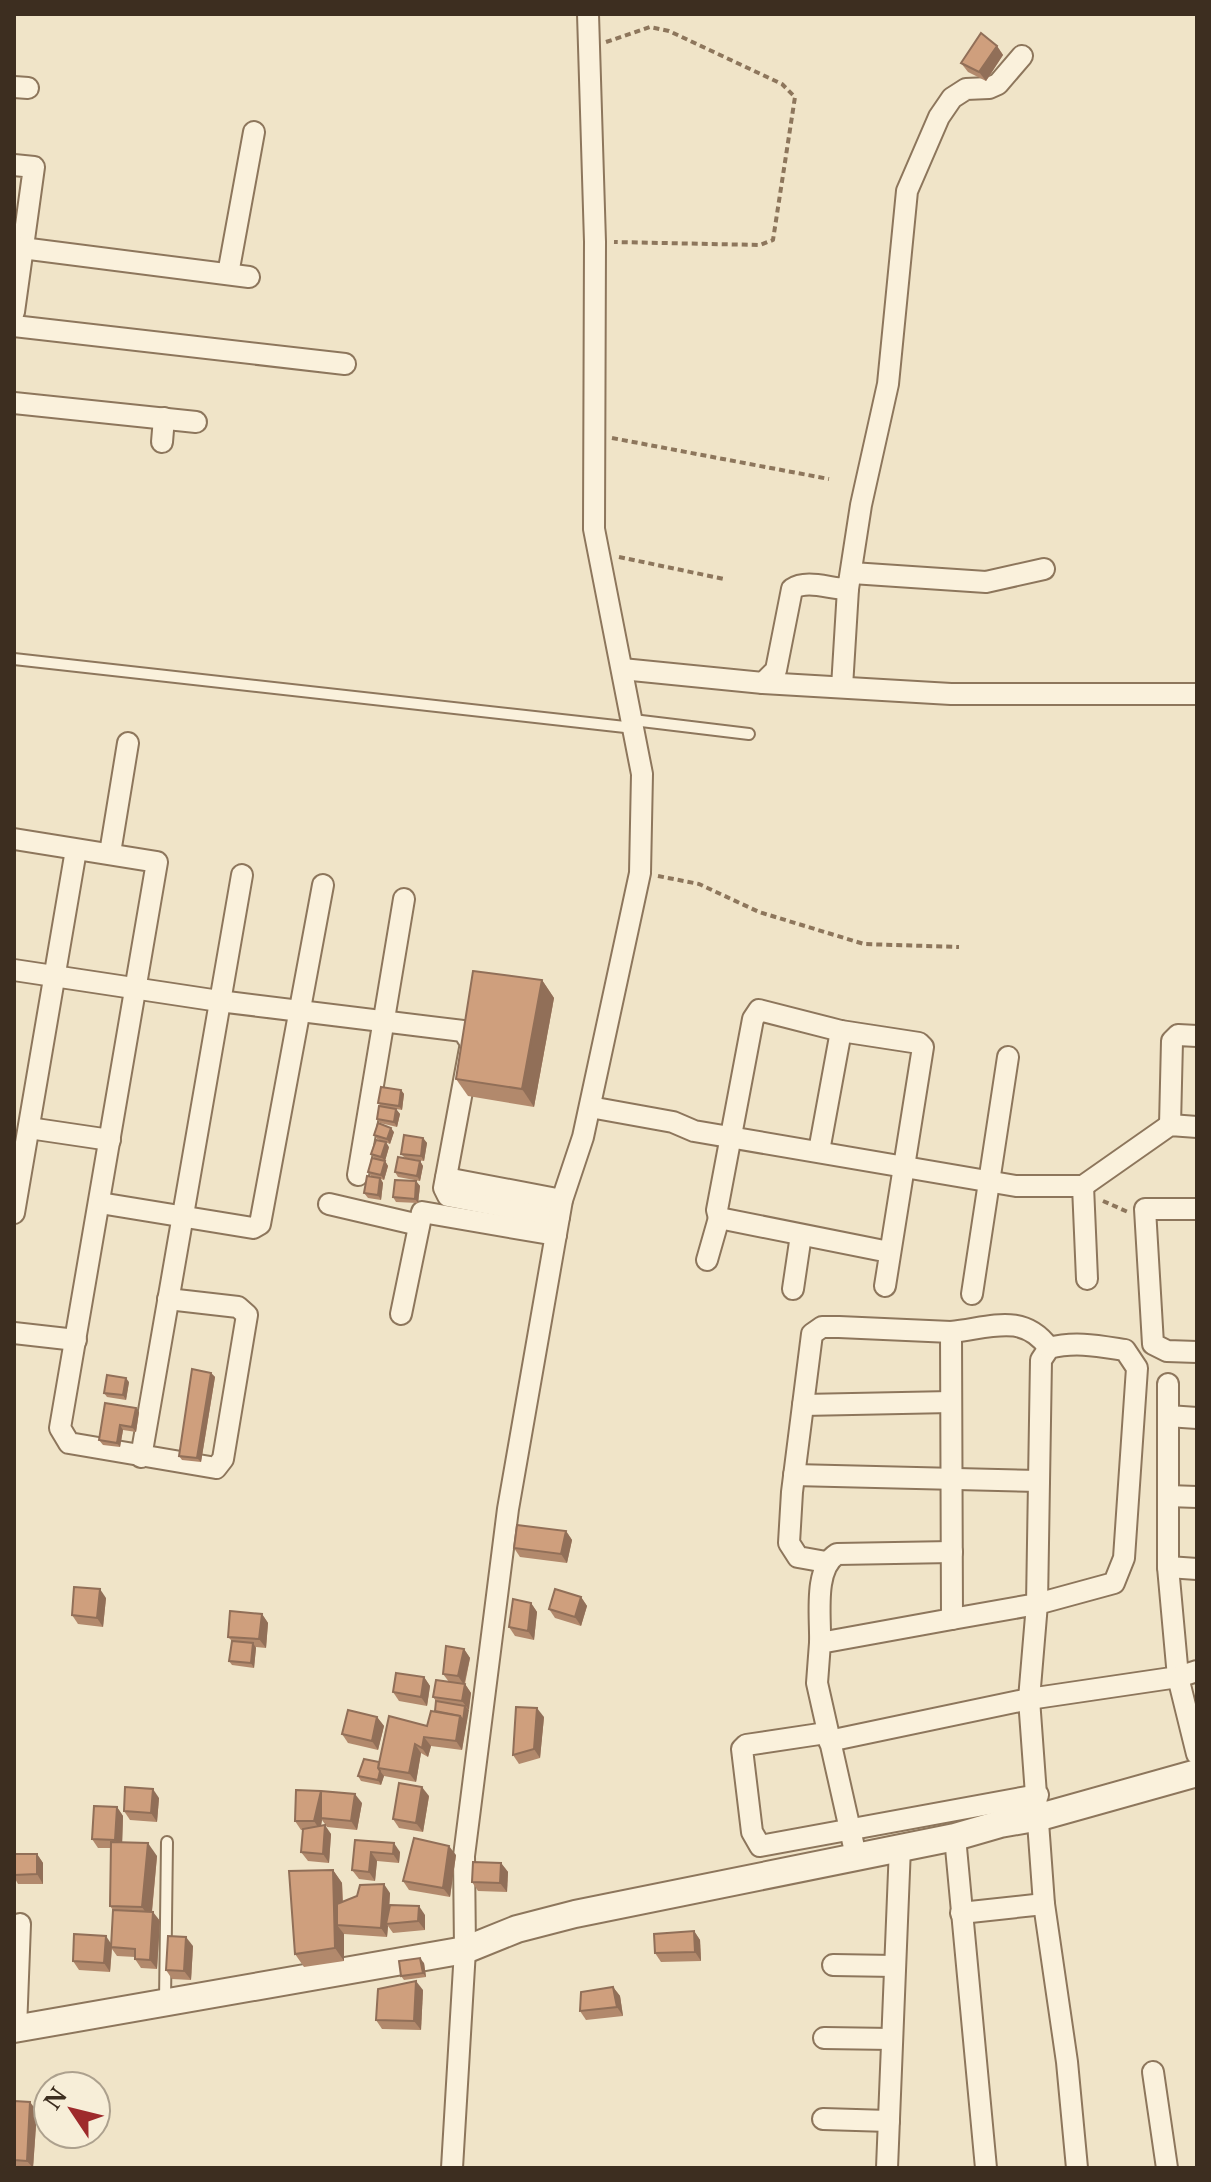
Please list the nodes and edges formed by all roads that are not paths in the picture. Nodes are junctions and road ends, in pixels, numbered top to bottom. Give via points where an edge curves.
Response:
1 (588, 14) edge
2 (1022, 56) dead end
3 (254, 132) dead end
4 (14, 165) edge
5 (18, 248) edge
6 (228, 274) junction
7 (249, 277) dead end
8 (14, 312) edge
9 (14, 326) edge
10 (345, 364) dead end
11 (14, 403) edge
12 (164, 418) junction
13 (196, 422) dead end
14 (162, 442) dead end
15 (1044, 569) dead end
16 (850, 581) junction
17 (14, 659) edge
18 (622, 669) junction
19 (763, 683) junction
20 (842, 687) junction
21 (1197, 694) edge
22 (634, 724) junction
23 (749, 734) dead end
24 (128, 743) dead end
25 (14, 839) edge
26 (76, 850) junction
27 (110, 853) junction
28 (242, 875) dead end
29 (323, 885) dead end
30 (404, 899) dead end
31 (14, 970) edge
32 (55, 975) junction
33 (137, 986) junction
34 (219, 1001) junction
35 (300, 1010) junction
36 (386, 1021) junction
37 (841, 1031) junction
38 (1197, 1036) edge
39 (1008, 1057) dead end
40 (590, 1107) junction
41 (1170, 1125) junction
42 (1197, 1127) edge
43 (29, 1128) junction
44 (734, 1132) junction
45 (110, 1140) junction
46 (820, 1145) junction
47 (904, 1161) junction
48 (358, 1175) dead end
49 (988, 1177) junction
50 (1082, 1188) junction
51 (100, 1203) junction
52 (329, 1204) dead end
53 (1197, 1209) edge
54 (14, 1213) edge
55 (183, 1217) junction
56 (559, 1217) junction
57 (719, 1218) junction
58 (419, 1225) junction
59 (801, 1235) junction
60 (889, 1252) junction
61 (707, 1260) dead end
62 (1087, 1279) dead end
63 (885, 1286) dead end
64 (793, 1289) dead end
65 (972, 1294) dead end
66 (168, 1299) junction
67 (401, 1314) dead end
68 (951, 1332) junction
69 (14, 1333) edge
70 (76, 1340) junction
71 (1049, 1348) junction
72 (1197, 1352) edge
73 (1168, 1384) dead end
74 (951, 1402) junction
75 (803, 1405) junction
76 (1168, 1416) junction
77 (1197, 1418) edge
78 (141, 1457) junction
79 (794, 1475) junction
80 (951, 1477) junction
81 (1039, 1481) junction
82 (1168, 1496) junction
83 (1197, 1497) edge
84 (952, 1552) junction
85 (826, 1562) junction
86 (1168, 1567) junction
87 (1197, 1569) edge
88 (1037, 1604) junction
89 (952, 1619) junction
90 (820, 1643) junction
91 (1188, 1674) edge
92 (1029, 1699) junction
93 (828, 1737) junction
94 (1197, 1754) edge
95 (1197, 1773) edge
96 (1039, 1806) junction
97 (955, 1837) junction
98 (167, 1842) dead end
99 (853, 1843) junction
100 (900, 1847) junction
101 (1044, 1904) junction
102 (961, 1913) junction
103 (20, 1924) dead end
104 (465, 1950) junction
105 (833, 1965) dead end
106 (895, 1966) junction
107 (165, 2003) junction
108 (15, 2029) edge
109 (824, 2038) dead end
110 (892, 2039) junction
111 (1153, 2072) dead end
112 (823, 2119) dead end
113 (889, 2121) junction
114 (452, 2168) edge
115 (887, 2168) edge
116 (986, 2168) edge
117 (1077, 2168) edge
118 (1167, 2168) edge

1 - 18 street via 597,553
2 - 16 street via 998,84 966,89 952,98 907,191 888,384
3 - 6 street
4 - 5 street via 34,167
5 - 6 street
5 - 8 street
6 - 7 street
9 - 10 street
11 - 12 street
12 - 13 street
12 - 14 street
15 - 16 street via 986,582
16 - 19 street via 792,589 776,670
16 - 20 street
17 - 22 lane
18 - 19 street
18 - 22 street
19 - 20 street
20 - 21 street via 966,694
22 - 23 lane
22 - 40 street via 642,774 640,873
24 - 27 street
25 - 26 street
26 - 27 street
26 - 32 street
27 - 33 street via 157,862
28 - 34 street
29 - 35 street
30 - 36 street
31 - 32 street
32 - 33 street
32 - 43 street
33 - 34 street
33 - 45 street
34 - 35 street
34 - 55 street
35 - 36 street
35 - 55 street via 260,1224 253,1228
36 - 48 street
36 - 56 street via 455,1028 471,1040 446,1178
37 - 44 street via 767,1011 755,1014
37 - 46 street
37 - 47 street via 922,1045
38 - 41 street via 1178,1035 1172,1041
39 - 49 street
40 - 44 street via 673,1122 683,1118
40 - 56 street
41 - 42 street
41 - 50 street
43 - 45 street
43 - 54 street
44 - 46 street
44 - 57 street
45 - 51 street
46 - 47 street
47 - 49 street
47 - 60 street
49 - 50 street
49 - 65 street
50 - 62 street
51 - 55 street
51 - 70 street
52 - 58 street
53 - 72 street via 1145,1209 1153,1344 1167,1351
55 - 66 street
56 - 58 street via 422,1212
56 - 104 street via 508,1509 464,1856
57 - 59 street
57 - 61 street
58 - 67 street
59 - 60 street
59 - 64 street
60 - 63 street
66 - 78 street
66 - 78 street via 238,1307 247,1315 228,1432 216,1468
68 - 71 street via 1020,1324 1033,1329
68 - 74 street
68 - 75 street via 818,1329 811,1337
69 - 70 street
70 - 78 street via 62,1436 69,1443
71 - 81 street via 1041,1360
71 - 88 street via 1086,1343 1125,1350 1137,1368 1124,1558 1118,1576 1114,1583
73 - 76 street
74 - 75 street
74 - 80 street
75 - 79 street
76 - 77 street
76 - 82 street
79 - 80 street
79 - 85 street via 789,1543 798,1557
80 - 81 street
80 - 84 street
81 - 88 street
82 - 83 street
82 - 86 street
84 - 85 street via 837,1554
84 - 89 street
85 - 90 street
86 - 87 street
86 - 91 street
88 - 89 street
88 - 92 street
89 - 90 street
90 - 93 street via 817,1683
91 - 92 street
91 - 94 street
92 - 93 street
92 - 96 street
93 - 99 street
93 - 99 street via 742,1749 752,1832 764,1846
95 - 96 street
96 - 97 street
96 - 99 street
96 - 101 street
97 - 100 street
97 - 102 street
98 - 107 lane
99 - 100 street
99 - 104 street via 517,1929
100 - 106 street
101 - 102 street
101 - 117 street
102 - 116 street
103 - 108 street
104 - 107 street
104 - 114 street
105 - 106 street
106 - 110 street
107 - 108 street
109 - 110 street
110 - 113 street
111 - 118 street
112 - 113 street
113 - 115 street

